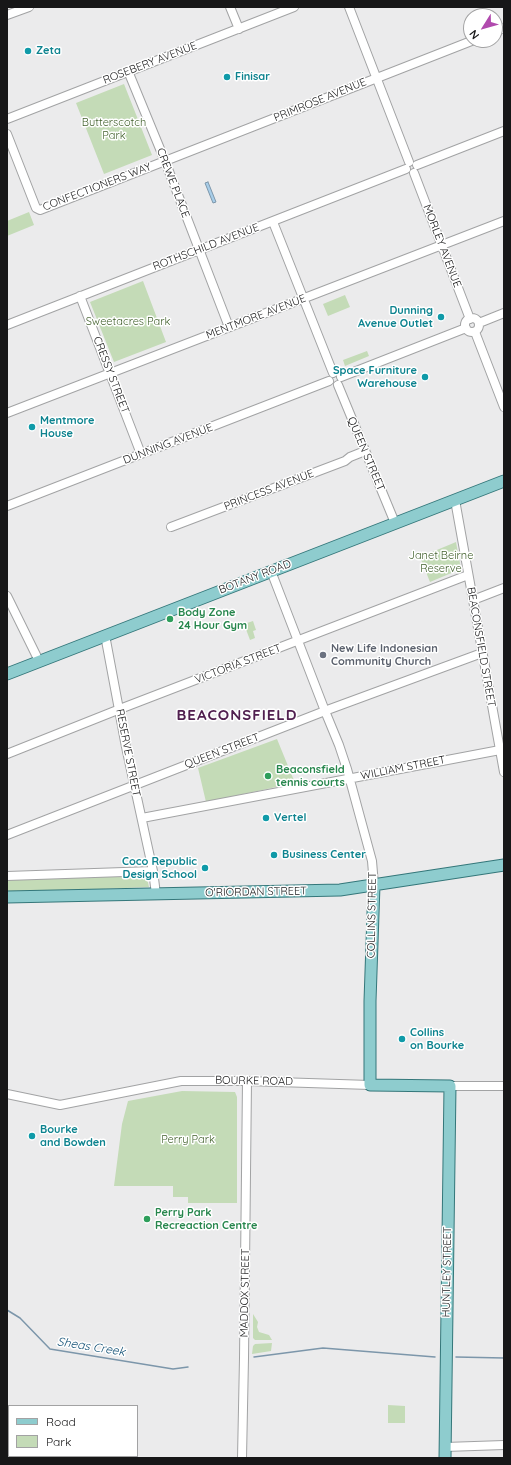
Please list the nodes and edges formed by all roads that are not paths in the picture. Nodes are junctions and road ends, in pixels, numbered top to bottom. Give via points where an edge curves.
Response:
1 (29, 7) edge
2 (230, 7) edge
3 (294, 7) edge
4 (349, 7) edge
5 (9, 12) edge
6 (239, 29) junction
7 (463, 44) edge
8 (128, 71) junction
9 (376, 78) junction
10 (7, 119) edge
11 (504, 132) edge
12 (7, 134) edge
13 (165, 161) junction
14 (411, 168) junction
15 (504, 220) edge
16 (273, 222) junction
17 (441, 245) junction
18 (199, 250) junction
19 (80, 296) junction
20 (303, 299) junction
21 (504, 313) edge
22 (470, 319) junction
23 (479, 323) junction
24 (7, 325) edge
25 (229, 327) junction
26 (466, 328) junction
27 (475, 332) junction
28 (110, 373) junction
29 (333, 373) junction
30 (341, 377) junction
31 (329, 381) junction
32 (338, 385) junction
33 (504, 407) edge
34 (7, 413) edge
35 (365, 451) junction
36 (141, 454) junction
37 (504, 481) edge
38 (455, 500) junction
39 (7, 506) edge
40 (395, 523) junction
41 (171, 527) dead end
42 (271, 571) junction
43 (468, 575) junction
44 (504, 588) edge
45 (7, 596) edge
46 (473, 600) junction
47 (106, 635) junction
48 (298, 641) junction
49 (482, 653) junction
50 (39, 661) junction
51 (7, 674) edge
52 (120, 709) junction
53 (325, 711) junction
54 (500, 750) junction
55 (7, 754) edge
56 (504, 772) edge
57 (350, 779) junction
58 (134, 785) junction
59 (142, 818) junction
60 (7, 835) edge
61 (504, 865) edge
62 (153, 871) junction
63 (7, 876) edge
64 (374, 885) junction
65 (156, 894) junction
66 (7, 897) edge
67 (247, 1081) junction
68 (370, 1085) junction
69 (450, 1086) junction
70 (504, 1086) edge
71 (7, 1094) edge
72 (504, 1445) edge
73 (445, 1453) edge
74 (242, 1458) edge

1 - 5 street
2 - 6 street
3 - 6 street, ROSEBERY AVENUE
4 - 9 street, MORLEY AVENUE
6 - 8 street, ROSEBERY AVENUE
7 - 9 street, PRIMROSE AVENUE
8 - 10 street, ROSEBERY AVENUE
8 - 13 street, CREWE PLACE
9 - 13 street, PRIMROSE AVENUE
9 - 14 street, MORLEY AVENUE
11 - 14 street, ROTHSCHILD AVENUE
12 - 13 street, CONFECTIONERS WAY via 36,208 40,210
13 - 18 street, CREWE PLACE
14 - 16 street, ROTHSCHILD AVENUE
14 - 17 street, MORLEY AVENUE
15 - 17 street, MENTMORE AVENUE
16 - 18 street, ROTHSCHILD AVENUE
16 - 20 street
17 - 20 street, MENTMORE AVENUE
17 - 22 street, MORLEY AVENUE
18 - 19 street, ROTHSCHILD AVENUE
18 - 25 street, CREWE PLACE
19 - 24 street, ROTHSCHILD AVENUE
19 - 28 street, CRESSY STREET
20 - 25 street, MENTMORE AVENUE
20 - 29 street
21 - 23 street
22 - 23 street via 475,319
22 - 26 street
23 - 27 street
25 - 28 street, MENTMORE AVENUE
26 - 27 street
26 - 30 street
27 - 33 street
28 - 34 street, MENTMORE AVENUE
28 - 36 street, CRESSY STREET
29 - 30 street via 338,373
29 - 31 street
30 - 32 street
31 - 32 street via 333,385
31 - 36 street, DUNNING AVENUE
32 - 35 street, QUEEN STREET
35 - 40 street, QUEEN STREET
35 - 41 street, PRINCESS AVENUE via 345,461
36 - 39 street, DUNNING AVENUE
37 - 38 main road, BOTANY ROAD
38 - 40 main road, BOTANY ROAD
38 - 43 street, BEACONSFIELD STREET
40 - 42 main road, BOTANY ROAD
42 - 47 main road, BOTANY ROAD
42 - 48 street, COLLINS STREET
43 - 46 street, BEACONSFIELD STREET
43 - 48 street, VICTORIA STREET
44 - 46 street
45 - 50 street
46 - 49 street, BEACONSFIELD STREET
47 - 50 main road, BOTANY ROAD
47 - 52 street, RESERVE STREET
48 - 52 street, VICTORIA STREET
48 - 53 street, COLLINS STREET
49 - 53 street, QUEEN STREET
49 - 54 street, BEACONSFIELD STREET
50 - 51 main road, BOTANY ROAD
52 - 55 street, VICTORIA STREET
52 - 58 street, RESERVE STREET
53 - 57 street, COLLINS STREET
53 - 58 street, QUEEN STREET
54 - 56 street, BEACONSFIELD STREET
54 - 57 street, WILLIAM STREET
57 - 59 street, WILLIAM STREET
57 - 64 street, COLLINS STREET via 372,862
58 - 59 street, RESERVE STREET
58 - 60 street, QUEEN STREET
59 - 62 street, RESERVE STREET
61 - 64 main road, O'RIORDAN STREET
62 - 63 street
62 - 65 street, RESERVE STREET
64 - 65 main road, O'RIORDAN STREET via 340,890
64 - 68 main road, COLLINS STREET
65 - 66 main road, O'RIORDAN STREET
67 - 68 street, BOURKE ROAD
67 - 71 street, BOURKE ROAD via 181,1081 60,1105
67 - 74 street, MADDOX STREET
68 - 69 main road, BOURKE ROAD
69 - 70 street, BOURKE ROAD
69 - 73 main road, HUNTLEY STREET
72 - 73 street

